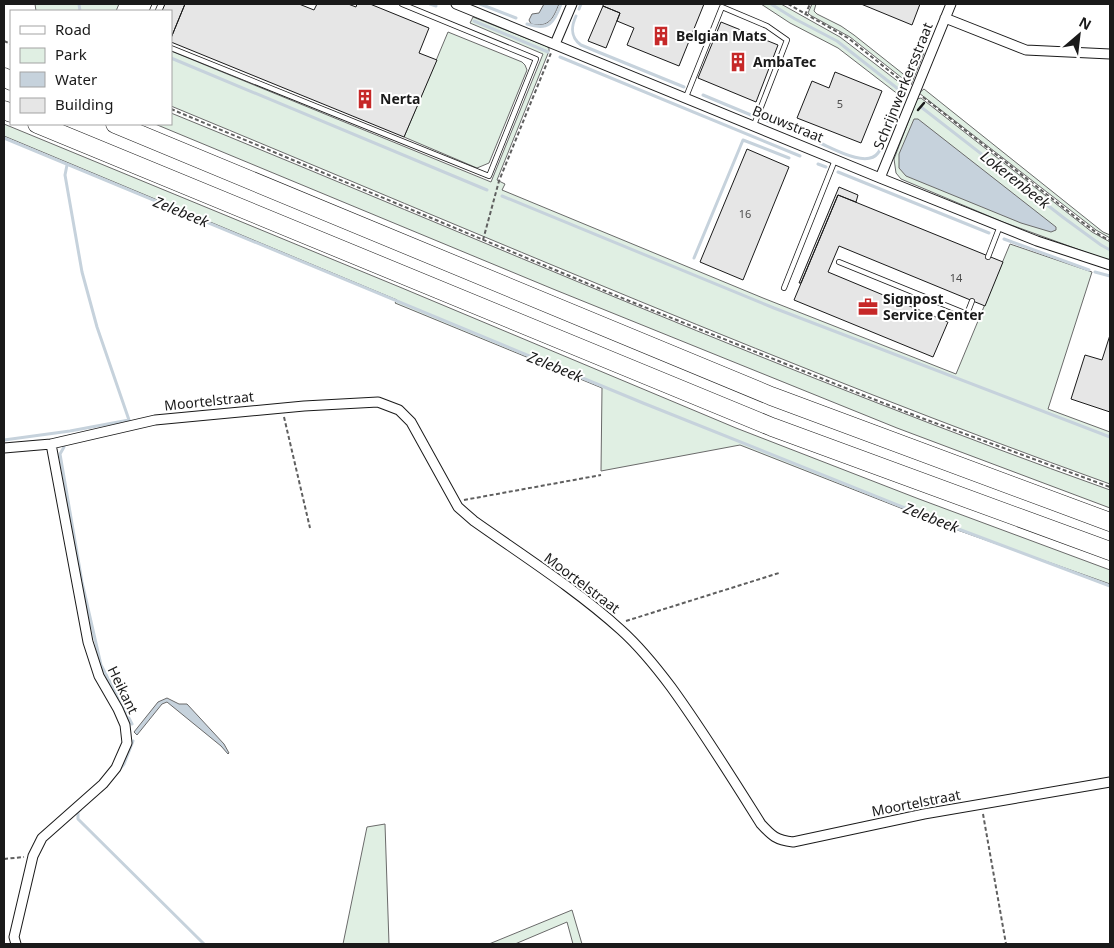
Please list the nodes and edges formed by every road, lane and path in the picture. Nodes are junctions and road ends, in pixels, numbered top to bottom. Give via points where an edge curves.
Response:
1 (402, 4) edge
2 (456, 4) edge
3 (572, 4) edge
4 (788, 4) edge
5 (810, 4) edge
6 (951, 4) edge
7 (805, 15) junction
8 (946, 18) junction
9 (555, 44) junction
10 (172, 48) edge
11 (1110, 54) edge
12 (915, 91) junction
13 (686, 98) junction
14 (172, 109) edge
15 (39, 125) edge
16 (117, 125) edge
17 (754, 125) junction
18 (836, 159) junction
19 (880, 178) junction
20 (1000, 226) junction
21 (482, 240) junction
22 (1110, 240) edge
23 (988, 257) dead end
24 (839, 262) dead end
25 (1110, 265) edge
26 (784, 288) dead end
27 (972, 301) dead end
28 (281, 408) junction
29 (51, 444) junction
30 (4, 448) edge
31 (601, 476) dead end
32 (1110, 487) edge
33 (454, 501) junction
34 (1110, 522) edge
35 (310, 528) dead end
36 (1110, 551) edge
37 (779, 573) dead end
38 (615, 625) junction
39 (1110, 782) edge
40 (981, 804) junction
41 (33, 856) junction
42 (4, 858) edge
43 (16, 944) edge
44 (1006, 944) edge

1 - 10 lane via 536,59 489,176
2 - 9 street, Bouwstraat
3 - 9 street
4 - 7 path
5 - 7 path
6 - 8 street, Schrijnwerkersstraat
7 - 12 path via 848,38
8 - 11 street via 1026,50
8 - 12 street, Schrijnwerkersstraat
9 - 13 street, Bouwstraat
9 - 21 path via 499,182
12 - 19 street, Schrijnwerkersstraat
12 - 22 path via 1078,219
13 - 17 street, Bouwstraat
13 - 17 lane via 722,8 768,26 787,40
14 - 21 path
15 - 36 highway via 772,427
16 - 34 highway via 771,396
17 - 18 street, Bouwstraat
18 - 19 street, Bouwstraat
18 - 26 lane
19 - 20 street, Bouwstraat
20 - 23 lane
20 - 25 street, Bouwstraat
21 - 32 path via 903,411
24 - 27 lane via 967,314
28 - 29 street, Moortelstraat via 155,420
28 - 33 street, Moortelstraat via 378,402 399,410 411,422
28 - 35 path
29 - 30 street, Moortelstraat
29 - 41 street, Heikant via 88,642 99,676 125,725 127,742 116,768 103,784 42,838
31 - 33 path
33 - 38 street, Moortelstraat via 474,521
37 - 38 path
38 - 40 street, Moortelstraat via 658,671 690,713 761,824 780,841 793,842
39 - 40 street, Moortelstraat
40 - 44 path
41 - 42 path
41 - 43 street, Heikant via 14,937

